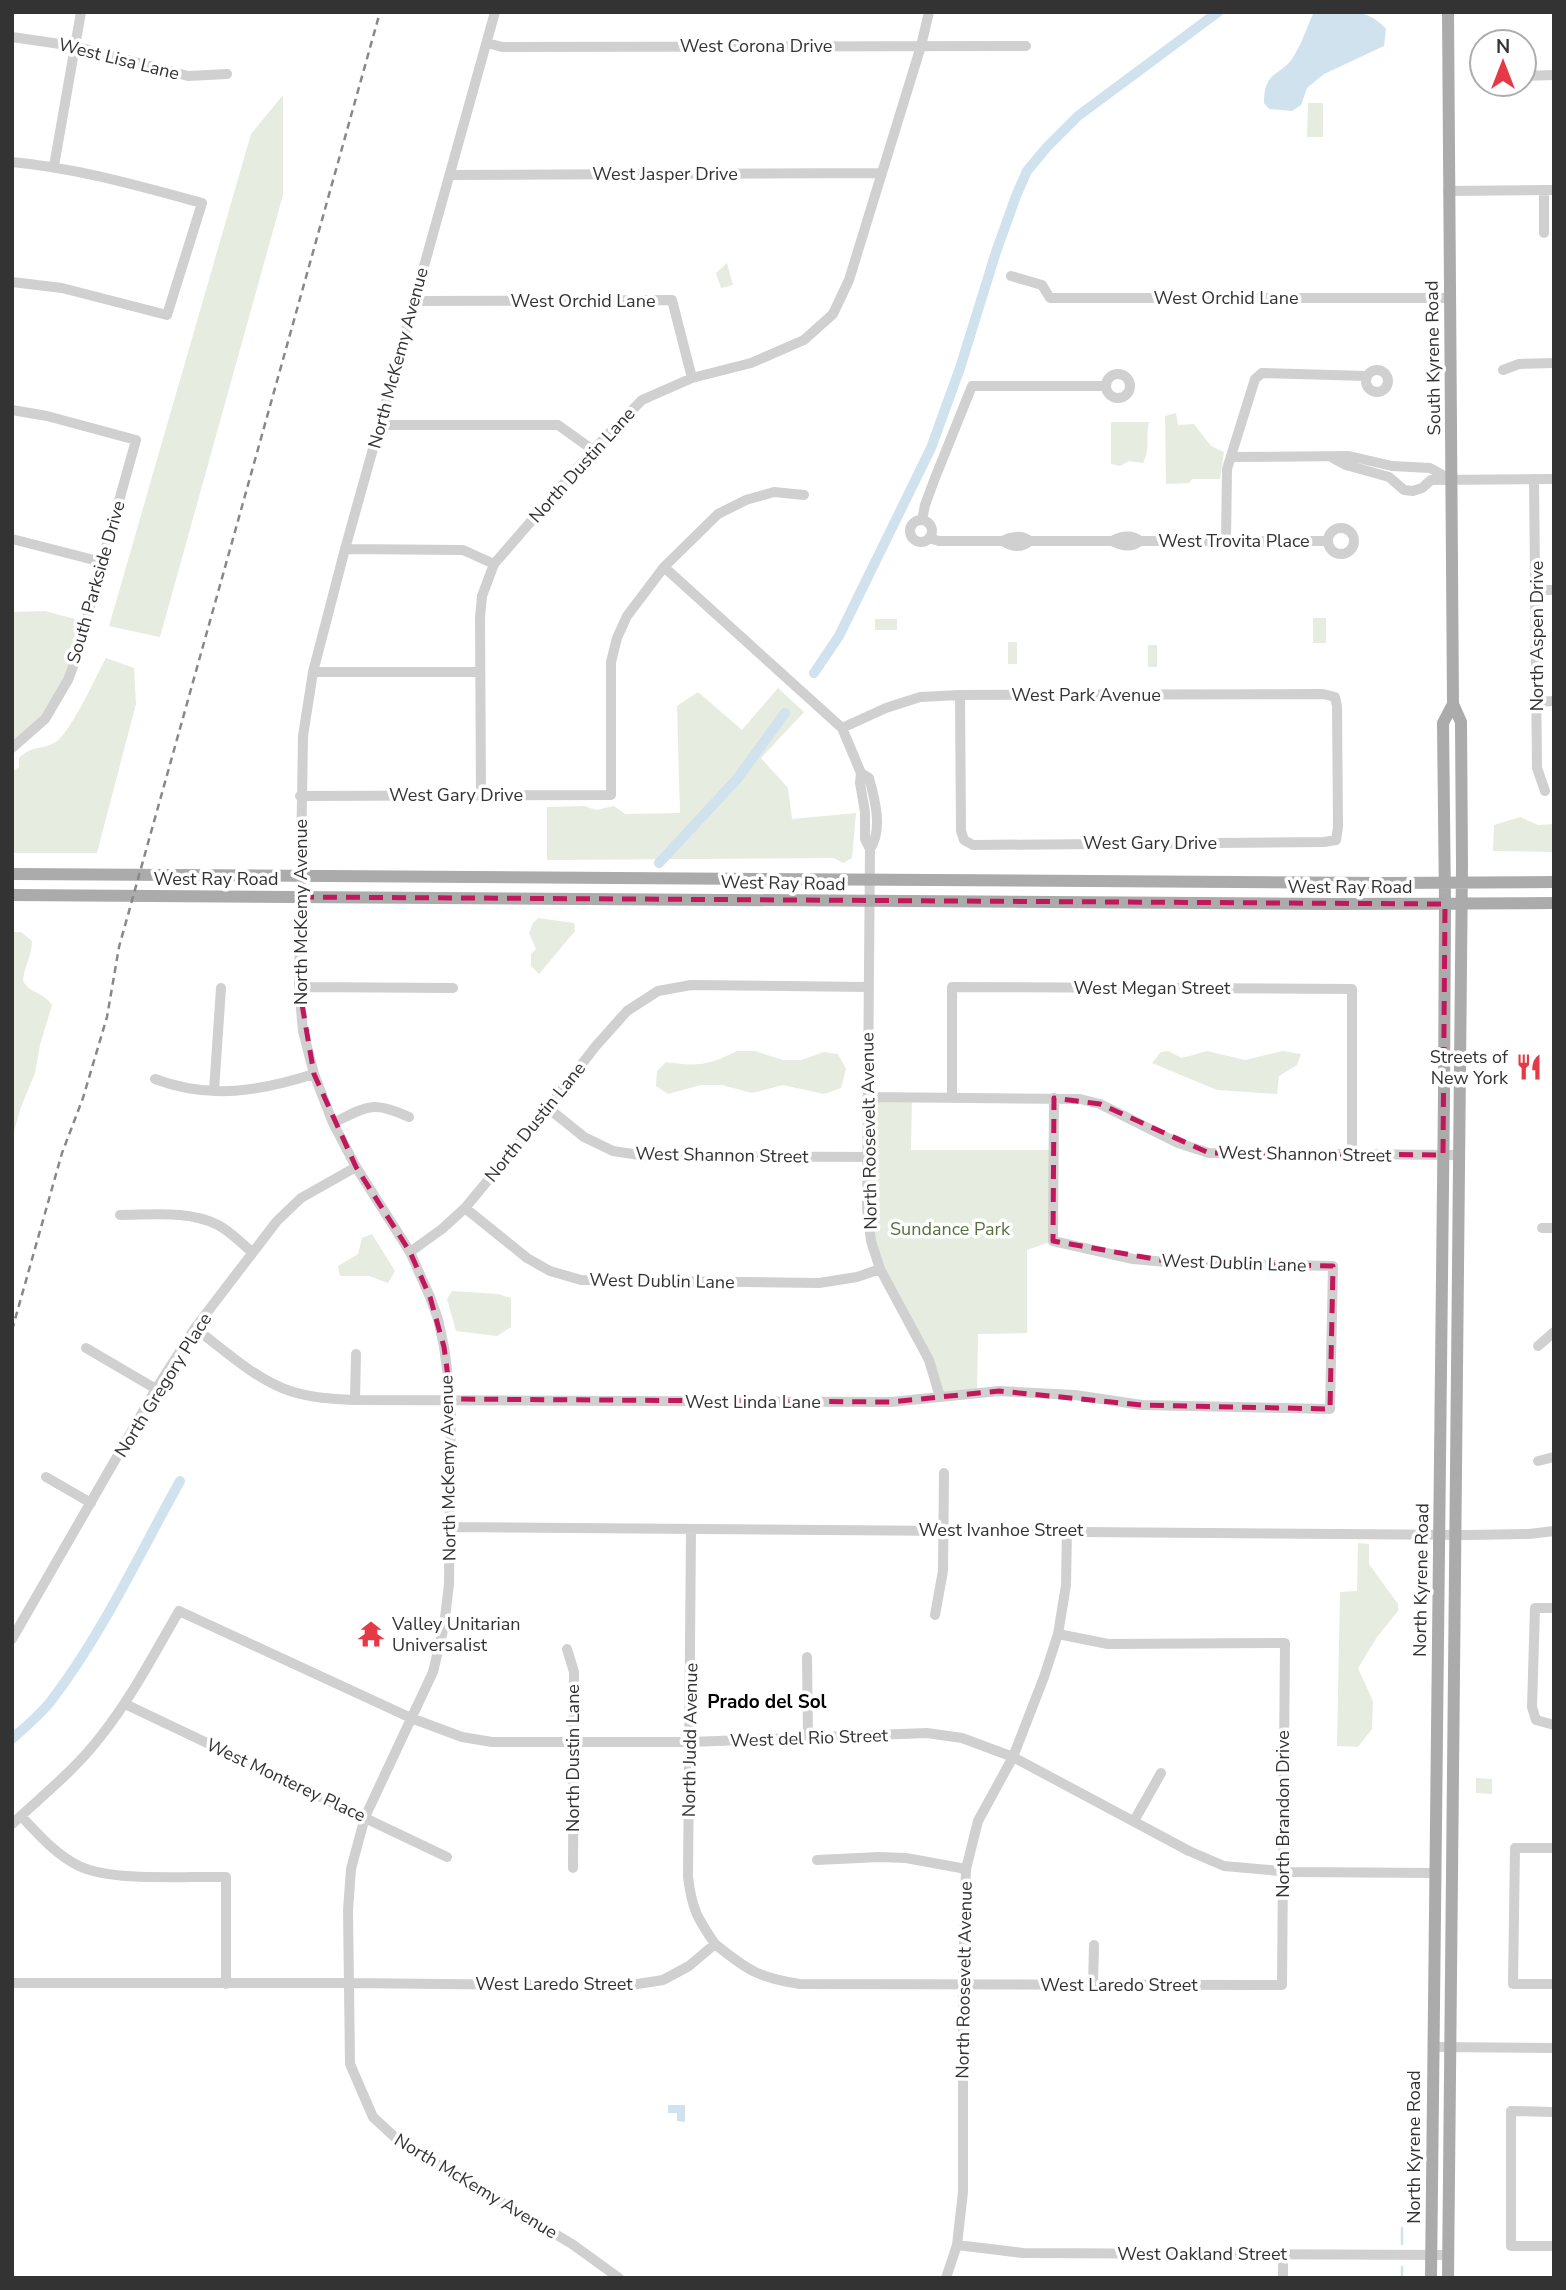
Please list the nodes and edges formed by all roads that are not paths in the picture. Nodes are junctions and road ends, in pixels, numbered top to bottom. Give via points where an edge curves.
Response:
1 (81, 12) edge
2 (495, 12) edge
3 (929, 12) edge
4 (1448, 12) edge
5 (12, 37) edge
6 (487, 43) junction
7 (74, 46) junction
8 (921, 46) junction
9 (1026, 46) dead end
10 (227, 74) dead end
11 (12, 162) edge
12 (54, 166) junction
13 (881, 173) junction
14 (450, 175) junction
15 (1549, 190) edge
16 (1448, 191) junction
17 (1544, 233) dead end
18 (1011, 276) dead end
19 (12, 282) edge
20 (1449, 298) junction
21 (414, 301) junction
22 (1554, 363) edge
23 (1503, 370) dead end
24 (1367, 376) dead end
25 (692, 378) junction
26 (1106, 386) dead end
27 (12, 410) edge
28 (380, 425) junction
29 (593, 450) junction
30 (1231, 457) junction
31 (1333, 458) junction
32 (1535, 479) junction
33 (1554, 479) edge
34 (1452, 480) junction
35 (804, 495) dead end
36 (922, 520) junction
37 (12, 538) edge
38 (929, 538) junction
39 (1226, 540) junction
40 (1328, 541) dead end
41 (345, 549) junction
42 (102, 562) junction
43 (494, 564) junction
44 (664, 567) junction
45 (1537, 590) junction
46 (1554, 590) edge
47 (313, 672) junction
48 (480, 672) junction
49 (960, 695) junction
50 (1554, 701) edge
51 (1537, 702) junction
52 (1453, 704) junction
53 (842, 728) junction
54 (12, 748) edge
55 (1545, 791) dead end
56 (300, 796) junction
57 (481, 796) junction
58 (1336, 840) joint
59 (12, 874) edge
60 (300, 876) junction
61 (869, 880) junction
62 (1554, 882) edge
63 (1445, 883) junction
64 (1462, 883) junction
65 (12, 895) edge
66 (300, 897) junction
67 (869, 901) junction
68 (1554, 903) edge
69 (1445, 904) junction
70 (1462, 904) junction
71 (868, 986) junction
72 (299, 987) junction
73 (221, 988) dead end
74 (453, 988) dead end
75 (314, 1074) junction
76 (155, 1079) dead end
77 (214, 1091) junction
78 (867, 1097) junction
79 (952, 1097) junction
80 (1054, 1098) junction
81 (548, 1108) junction
82 (409, 1117) dead end
83 (333, 1123) junction
84 (1352, 1155) junction
85 (1443, 1155) junction
86 (1460, 1156) junction
87 (867, 1157) junction
88 (356, 1167) junction
89 (465, 1208) junction
90 (120, 1215) dead end
91 (1542, 1228) dead end
92 (1554, 1228) edge
93 (252, 1252) junction
94 (410, 1252) junction
95 (880, 1269) junction
96 (195, 1328) junction
97 (1554, 1332) edge
98 (1538, 1346) dead end
99 (86, 1348) dead end
100 (356, 1354) dead end
101 (156, 1389) junction
102 (940, 1397) junction
103 (451, 1399) junction
104 (355, 1400) junction
105 (1330, 1409) joint
106 (1554, 1457) edge
107 (1538, 1461) dead end
108 (944, 1473) dead end
109 (46, 1477) dead end
110 (92, 1503) junction
111 (449, 1527) junction
112 (691, 1529) junction
113 (944, 1530) junction
114 (1067, 1530) junction
115 (1554, 1531) edge
116 (1439, 1534) junction
117 (1456, 1534) junction
118 (1554, 1608) edge
119 (935, 1615) dead end
120 (1058, 1634) junction
121 (12, 1639) edge
122 (567, 1649) dead end
123 (807, 1657) dead end
124 (125, 1704) junction
125 (411, 1718) junction
126 (1554, 1725) edge
127 (808, 1738) junction
128 (573, 1742) junction
129 (690, 1742) junction
130 (1013, 1757) junction
131 (1161, 1773) dead end
132 (21, 1816) junction
133 (365, 1817) junction
134 (1134, 1821) junction
135 (12, 1824) edge
136 (1554, 1848) edge
137 (447, 1857) dead end
138 (817, 1860) dead end
139 (573, 1868) dead end
140 (966, 1869) junction
141 (1283, 1872) junction
142 (1435, 1873) junction
143 (715, 1944) junction
144 (1094, 1945) dead end
145 (12, 1983) edge
146 (349, 1983) junction
147 (226, 1984) junction
148 (1554, 1984) edge
149 (1093, 1985) junction
150 (1282, 1985) joint
151 (963, 1986) junction
152 (1433, 2047) junction
153 (1450, 2048) junction
154 (1554, 2048) edge
155 (1554, 2112) edge
156 (957, 2245) junction
157 (1554, 2246) edge
158 (1283, 2255) junction
159 (1431, 2255) junction
160 (1448, 2255) junction
161 (619, 2278) edge
162 (946, 2278) edge
163 (1283, 2278) edge
164 (1431, 2278) edge
165 (1448, 2278) edge

1 - 7 street
2 - 6 street, North McKemy Avenue
3 - 8 street, North Dustin Lane
4 - 16 main road, South Kyrene Road
5 - 7 street, West Lisa Lane
6 - 8 street, West Corona Drive via 502,47
6 - 14 street, North McKemy Avenue
7 - 10 street, West Lisa Lane via 188,76
7 - 12 street
8 - 9 street, West Corona Drive
8 - 13 street, North Dustin Lane
11 - 12 street
12 - 19 street via 202,203 167,315 62,288
13 - 14 street, West Jasper Drive
13 - 25 street, North Dustin Lane via 849,280 832,314 804,340 751,363
14 - 21 street, North McKemy Avenue
15 - 16 street
15 - 17 street
16 - 20 main road, South Kyrene Road
18 - 20 street, West Orchid Lane via 1042,285 1050,298
20 - 34 main road, South Kyrene Road
21 - 25 street, West Orchid Lane via 672,300
21 - 28 street, North McKemy Avenue
22 - 23 street via 1519,364
24 - 30 street via 1262,373 1255,379
25 - 29 street, North Dustin Lane via 642,400
26 - 36 street via 972,386
27 - 42 street, South Parkside Drive via 136,440
28 - 29 street via 558,425
28 - 41 street, North McKemy Avenue
29 - 43 street, North Dustin Lane
30 - 31 street
30 - 39 street via 1226,481
31 - 34 street via 1349,456 1392,467 1430,468
31 - 34 street via 1390,477 1413,491 1431,480
32 - 33 street
32 - 34 street
32 - 45 street, North Aspen Drive
34 - 52 main road, South Kyrene Road
35 - 44 street via 774,492 718,514
36 - 38 street via 932,529
36 - 38 street via 913,524 911,535 919,541
37 - 42 street
38 - 39 street, West Trovita Place via 1003,541 1025,537 1030,541 1112,541 1120,545
39 - 40 street, West Trovita Place
41 - 43 street via 463,550
41 - 47 street, North McKemy Avenue
42 - 54 street, South Parkside Drive via 68,680 45,719
43 - 48 street, North Dustin Lane via 482,596
44 - 53 street, North Roosevelt Avenue
44 - 57 street, West Gary Drive via 627,616 611,662 611,795
45 - 46 street
45 - 51 street, North Aspen Drive
47 - 48 street
47 - 56 street, North McKemy Avenue via 305,711
48 - 57 street, North Dustin Lane
49 - 53 street, West Park Avenue via 920,697
49 - 58 street, West Park Avenue via 1335,697
49 - 58 street, West Gary Drive via 961,831 964,840 973,845
50 - 51 street
51 - 55 street, North Aspen Drive via 1537,768
52 - 63 main road, South Kyrene Road via 1443,723
52 - 64 main road, South Kyrene Road via 1461,722
53 - 61 street, North Roosevelt Avenue via 861,773
56 - 57 street, West Gary Drive
56 - 60 street, North McKemy Avenue
59 - 60 main road, West Ray Road
60 - 61 main road, West Ray Road
60 - 66 street, North McKemy Avenue
61 - 63 main road, West Ray Road
61 - 67 street, North Roosevelt Avenue
62 - 64 main road, West Ray Road
63 - 64 main road, West Ray Road
63 - 69 main road, North Kyrene Road
64 - 70 main road, South Kyrene Road
65 - 66 main road, West Ray Road
66 - 67 main road, West Ray Road
66 - 72 street, North McKemy Avenue
67 - 69 main road, West Ray Road
67 - 71 street, North Roosevelt Avenue
68 - 70 main road, West Ray Road
69 - 70 main road, West Ray Road
69 - 85 main road, North Kyrene Road
70 - 86 main road, North Kyrene Road
71 - 78 street, North Roosevelt Avenue
71 - 81 street, North Dustin Lane via 691,985 658,991 627,1011
72 - 74 street
72 - 75 street, North McKemy Avenue via 303,1031
73 - 77 street
75 - 77 street via 263,1089
75 - 83 street, North McKemy Avenue
76 - 77 street
78 - 79 street, West Shannon Street
78 - 87 street, North Roosevelt Avenue
79 - 80 street, West Shannon Street
79 - 84 street, West Megan Street via 952,987 1352,989
80 - 84 street, West Shannon Street via 1100,1104 1178,1143 1209,1153
80 - 105 street, West Dublin Lane via 1053,1241 1133,1259 1177,1263 1333,1266
81 - 87 street, West Shannon Street via 584,1137 613,1152
81 - 89 street, North Dustin Lane
82 - 83 street via 373,1107
83 - 88 street, North McKemy Avenue
84 - 85 street, West Shannon Street
85 - 86 street, West Shannon Street
85 - 116 main road, North Kyrene Road
86 - 117 main road, North Kyrene Road
87 - 95 street, North Roosevelt Avenue via 867,1208
88 - 93 street, North Gregory Place via 301,1198
88 - 94 street, North McKemy Avenue
89 - 94 street, North Dustin Lane
89 - 95 street, West Dublin Lane via 527,1258 581,1280 819,1283
90 - 93 street via 162,1214 218,1224
91 - 92 street
93 - 96 street, North Gregory Place
94 - 103 street, North McKemy Avenue via 438,1320
95 - 102 street, North Roosevelt Avenue via 929,1360
96 - 101 street, North Gregory Place
96 - 104 street, West Linda Lane via 255,1373 290,1391
97 - 98 street
99 - 101 street
100 - 104 street
101 - 110 street, North Gregory Place
102 - 103 street, West Linda Lane via 891,1402
102 - 105 street, West Linda Lane via 999,1391 1142,1405
103 - 104 street, West Linda Lane
103 - 111 street, North McKemy Avenue
106 - 107 street
108 - 113 street
109 - 110 street
110 - 121 street, North Gregory Place
111 - 112 street, West Ivanhoe Street
111 - 125 street, North McKemy Avenue via 444,1626 433,1672
112 - 113 street, West Ivanhoe Street
112 - 129 street, North Judd Avenue
113 - 114 street, West Ivanhoe Street
113 - 119 street
114 - 116 street, West Ivanhoe Street
114 - 120 street, North Roosevelt Avenue via 1066,1585
115 - 117 street, West Ivanhoe Street
116 - 117 street, West Ivanhoe Street
116 - 142 main road, North Kyrene Road
117 - 153 main road, North Kyrene Road
118 - 126 street via 1535,1608 1532,1707 1536,1720
120 - 130 street, North Roosevelt Avenue
120 - 141 street, North Brandon Drive via 1108,1644 1284,1643
122 - 128 street, North Dustin Lane via 574,1672
123 - 127 street
124 - 125 street, West del Rio Street via 178,1611
124 - 132 street via 100,1738
124 - 133 street, West Monterey Place
125 - 128 street, West del Rio Street via 462,1737 492,1742
125 - 133 street, North McKemy Avenue
127 - 129 street, West del Rio Street
127 - 130 street, West del Rio Street via 927,1733 962,1738
128 - 129 street, West del Rio Street
128 - 139 street, North Dustin Lane
129 - 143 street, North Judd Avenue via 688,1877 698,1919
130 - 134 street, West del Rio Street
130 - 140 street, North Roosevelt Avenue via 978,1821
131 - 134 street
132 - 135 street
132 - 147 street via 79,1866 113,1875 226,1877
133 - 137 street, West Monterey Place
133 - 146 street, North McKemy Avenue via 351,1869
134 - 141 street, West del Rio Street via 1224,1866
136 - 148 street via 1515,1848 1513,1984
138 - 140 street via 906,1858
140 - 151 street, North Roosevelt Avenue
141 - 142 street, West del Rio Street
141 - 150 street, North Brandon Drive
142 - 152 main road, North Kyrene Road
143 - 146 street, West Laredo Street via 663,1980 625,1986
143 - 151 street, West Laredo Street via 740,1965 769,1980
144 - 149 street
145 - 147 street, West Laredo Street
146 - 147 street, West Laredo Street
146 - 161 street, North McKemy Avenue via 350,2064 373,2117 412,2150 533,2220
149 - 150 street, West Laredo Street
149 - 151 street, West Laredo Street
151 - 156 street, North Roosevelt Avenue via 963,2192
152 - 153 street
152 - 159 main road, North Kyrene Road
153 - 154 street
153 - 160 main road, North Kyrene Road
155 - 157 street via 1511,2111 1511,2246
156 - 158 street, West Oakland Street via 1023,2253
156 - 162 street, North Roosevelt Avenue
158 - 159 street, West Oakland Street
158 - 163 street
159 - 160 street, West Oakland Street
159 - 164 main road, North Kyrene Road
160 - 165 main road, North Kyrene Road

